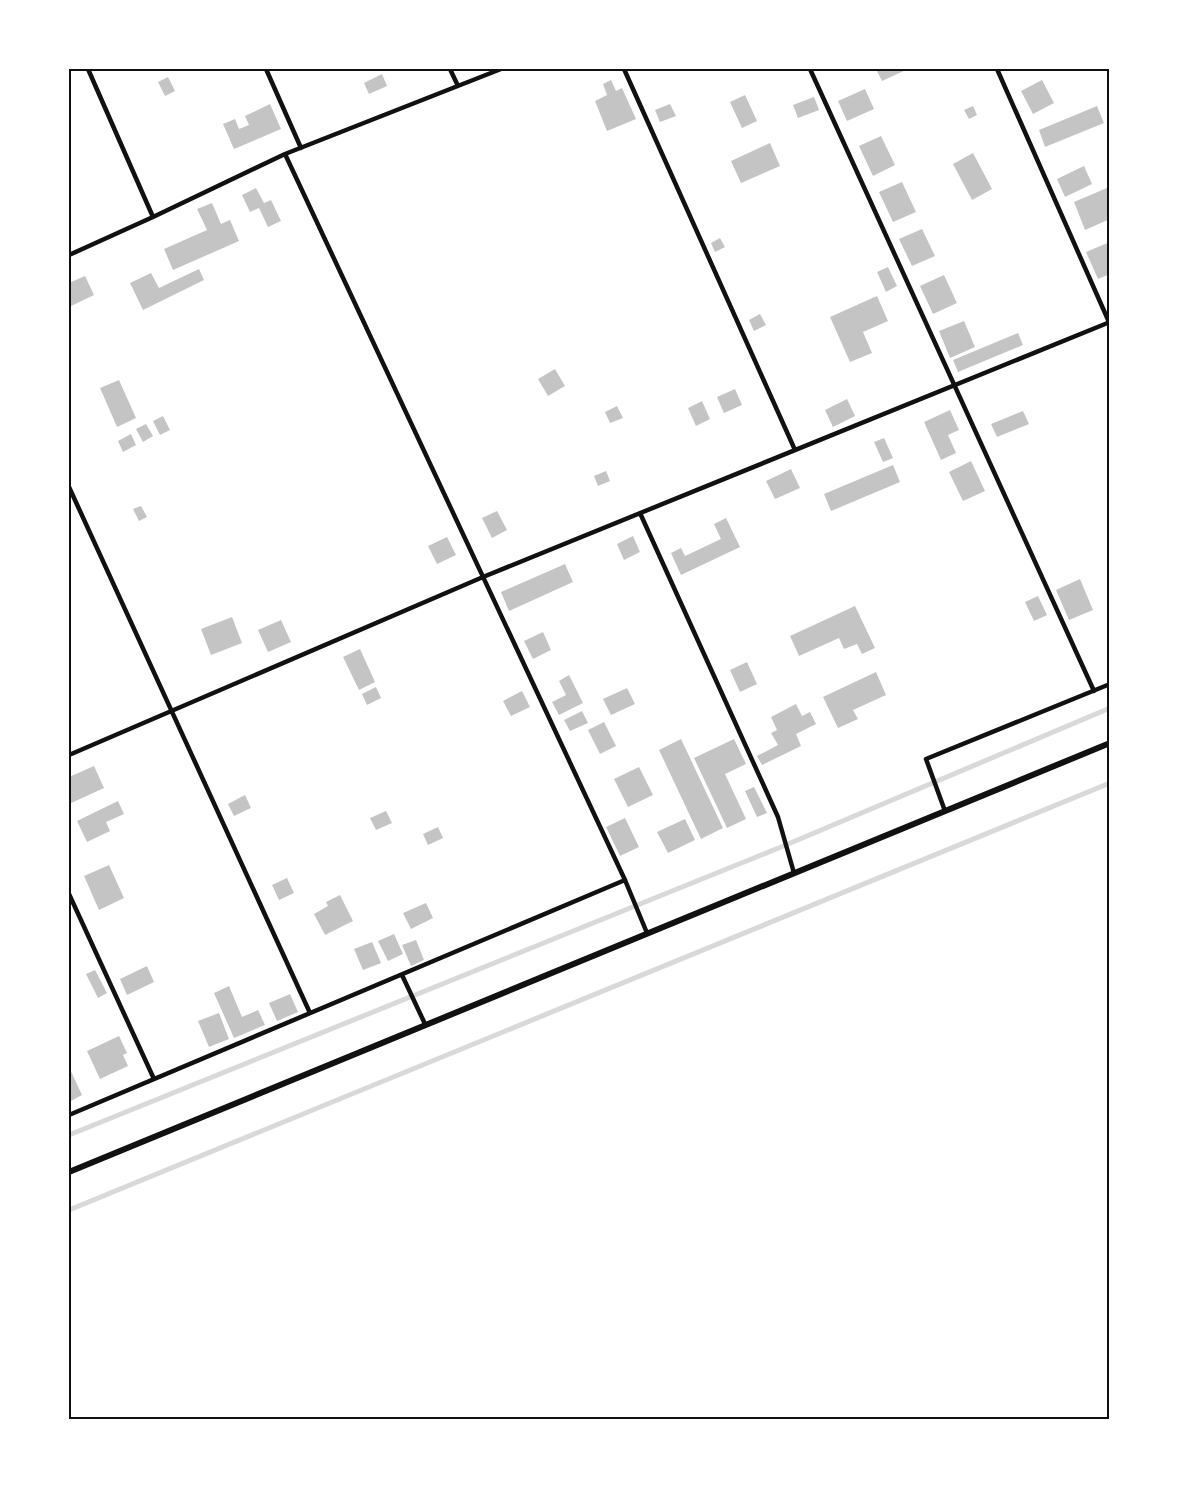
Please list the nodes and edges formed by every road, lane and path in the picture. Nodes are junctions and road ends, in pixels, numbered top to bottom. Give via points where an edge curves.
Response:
1 (88, 69) edge
2 (266, 69) edge
3 (450, 69) edge
4 (501, 69) edge
5 (624, 69) edge
6 (810, 69) edge
7 (997, 69) edge
8 (458, 86) junction
9 (301, 148) junction
10 (285, 154) junction
11 (153, 218) junction
12 (69, 255) edge
13 (1109, 322) edge
14 (954, 385) junction
15 (795, 450) junction
16 (69, 487) edge
17 (640, 513) junction
18 (483, 577) junction
19 (1110, 684) edge
20 (1094, 691) junction
21 (172, 711) junction
22 (1110, 744) edge
23 (69, 755) edge
24 (945, 811) junction
25 (794, 873) junction
26 (625, 880) junction
27 (69, 894) edge
28 (647, 933) junction
29 (402, 975) junction
30 (310, 1013) junction
31 (425, 1024) junction
32 (154, 1079) junction
33 (69, 1115) edge
34 (69, 1172) edge

1 - 11 lane
2 - 9 lane
3 - 8 lane
4 - 8 lane
5 - 15 lane
6 - 14 lane
7 - 13 lane
8 - 9 lane
9 - 10 lane
10 - 11 lane
10 - 18 lane
11 - 12 lane
13 - 14 lane
14 - 15 lane
14 - 20 lane
15 - 17 lane
16 - 21 lane
17 - 18 lane
17 - 25 lane via 778,817
18 - 21 lane
18 - 26 lane
19 - 20 lane
20 - 24 lane via 926,759
21 - 23 lane
21 - 30 lane
22 - 24 street
24 - 25 street
25 - 28 street
26 - 28 lane
26 - 29 lane
27 - 32 lane
28 - 31 street
29 - 30 lane
29 - 31 lane
30 - 32 lane
31 - 34 street
32 - 33 lane

